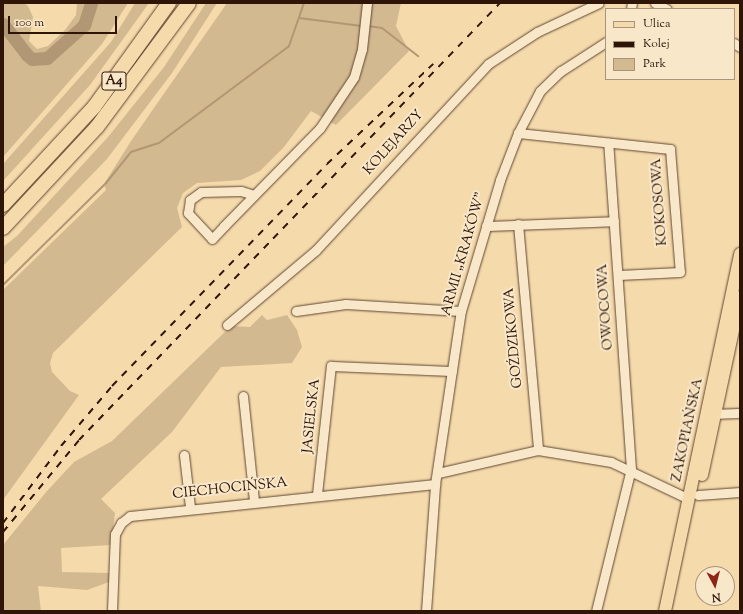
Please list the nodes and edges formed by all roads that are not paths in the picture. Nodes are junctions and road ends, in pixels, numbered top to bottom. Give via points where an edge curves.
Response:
1 (169, 3) edge
2 (189, 3) edge
3 (367, 3) edge
4 (600, 3) edge
5 (655, 3) edge
6 (665, 8) edge
7 (605, 43) edge
8 (518, 133) junction
9 (608, 142) junction
10 (254, 195) junction
11 (3, 205) edge
12 (614, 220) junction
13 (518, 224) junction
14 (486, 226) junction
15 (3, 228) edge
16 (740, 254) edge
17 (619, 275) junction
18 (740, 297) edge
19 (296, 311) dead end
20 (461, 311) junction
21 (226, 325) dead end
22 (452, 371) junction
23 (243, 396) dead end
24 (740, 413) edge
25 (711, 414) junction
26 (538, 450) junction
27 (184, 455) dead end
28 (631, 469) junction
29 (438, 473) junction
30 (435, 484) junction
31 (740, 492) edge
32 (317, 494) junction
33 (694, 497) junction
34 (254, 500) junction
35 (190, 507) junction
36 (112, 611) edge
37 (426, 611) edge
38 (596, 611) edge
39 (665, 611) edge
40 (673, 611) edge

1 - 11 highway, A4 via 94,107
2 - 15 highway, A4 via 98,127
3 - 10 street via 365,26 354,77 339,103
4 - 21 street, KOLEJARZY via 528,37 488,64 316,250
5 - 6 street
7 - 8 street, ARMII „KRAKÓW” via 561,71 540,91
8 - 9 street, KOKOSOWA
8 - 14 street, ARMII „KRAKÓW”
9 - 12 street, OWOCOWA
9 - 17 street, KOKOSOWA via 670,149 680,272
10 - 10 street via 212,239 189,216 188,205 194,196 236,191
12 - 13 street
12 - 17 street, OWOCOWA
13 - 14 street
13 - 26 street, GOŹDZIKOWA
14 - 20 street, ARMII „KRAKÓW”
16 - 25 main road, ZAKOPIAŃSKA
17 - 28 street, OWOCOWA
18 - 25 main road, ZAKOPIAŃSKA
19 - 20 street via 346,304
20 - 22 street, ARMII „KRAKÓW”
22 - 29 street, ARMII „KRAKÓW”
22 - 32 street, JASIELSKA via 331,366
23 - 34 street
24 - 25 street
25 - 33 main road, ZAKOPIAŃSKA
26 - 28 street via 611,462
26 - 29 street
27 - 35 street
28 - 33 street
28 - 38 street, OWOCOWA
29 - 30 street, ARMII „KRAKÓW”
30 - 32 street, CIECHOCIŃSKA
30 - 37 street, ARMII „KRAKÓW”
31 - 33 street
32 - 34 street, CIECHOCIŃSKA
33 - 39 main road, ZAKOPIAŃSKA
33 - 40 main road, ZAKOPIAŃSKA
34 - 35 street, CIECHOCIŃSKA
35 - 36 street, CIECHOCIŃSKA via 137,514 121,523 114,539

